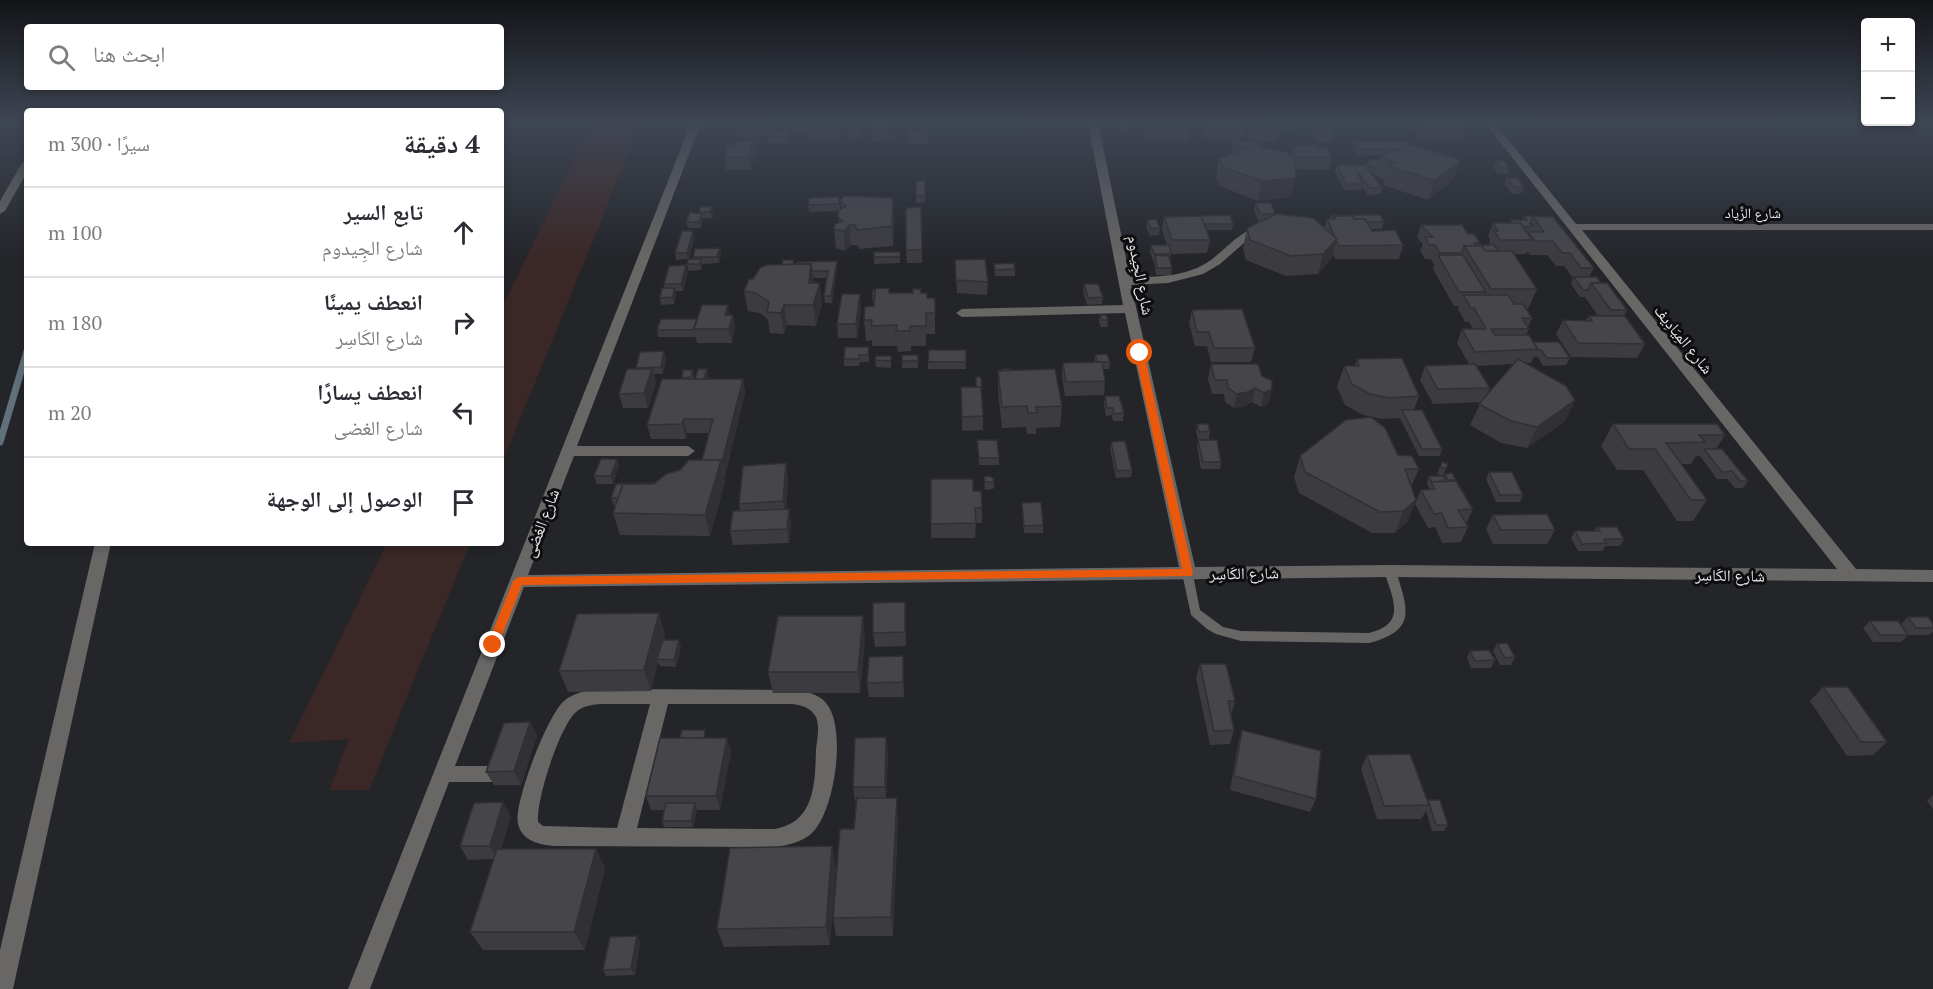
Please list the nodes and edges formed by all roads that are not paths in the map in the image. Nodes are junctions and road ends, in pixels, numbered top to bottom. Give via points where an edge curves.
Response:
1 (24, 169) edge
2 (678, 169) edge
3 (1102, 169) edge
4 (1527, 169) edge
5 (0, 211) edge
6 (1276, 227) edge
7 (1573, 227) junction
8 (1933, 227) edge
9 (1125, 281) junction
10 (1130, 309) junction
11 (962, 313) dead end
12 (570, 451) junction
13 (688, 451) dead end
14 (102, 546) edge
15 (1390, 571) junction
16 (1188, 573) junction
17 (1852, 576) junction
18 (1933, 576) edge
19 (518, 581) junction
20 (661, 696) junction
21 (442, 774) junction
22 (499, 774) edge
23 (625, 837) junction
24 (2, 989) edge
25 (358, 989) edge

1 - 5 street
2 - 12 street, شارع الغضى
3 - 9 street, شارع الجِيدوم
4 - 7 street, شارع المِيَادِيف
6 - 9 street via 1245,234 1218,260 1192,274 1154,281
7 - 8 street, شارع الزِّياد
7 - 17 street, شارع المِيَادِيف
9 - 10 street, شارع الجِيدوم
10 - 11 street
10 - 16 street, شارع الجِيدوم
12 - 13 street
12 - 19 street, شارع الغضى
14 - 24 street
15 - 16 street, شارع الكَاسِر
15 - 16 lane via 1401,618 1386,633 1369,638 1241,636 1220,631 1195,612
15 - 17 street, شارع الكَاسِر
16 - 19 street, شارع الكَاسِر
17 - 18 street, شارع الكَاسِر
19 - 21 street, شارع الغضى
20 - 23 street
20 - 23 street via 579,700 561,717 531,773 527,815 534,832 555,837
20 - 23 street via 792,697 813,701 826,716 827,726 818,810 808,824 793,834 775,838
21 - 22 street
21 - 25 street, شارع الغضى

